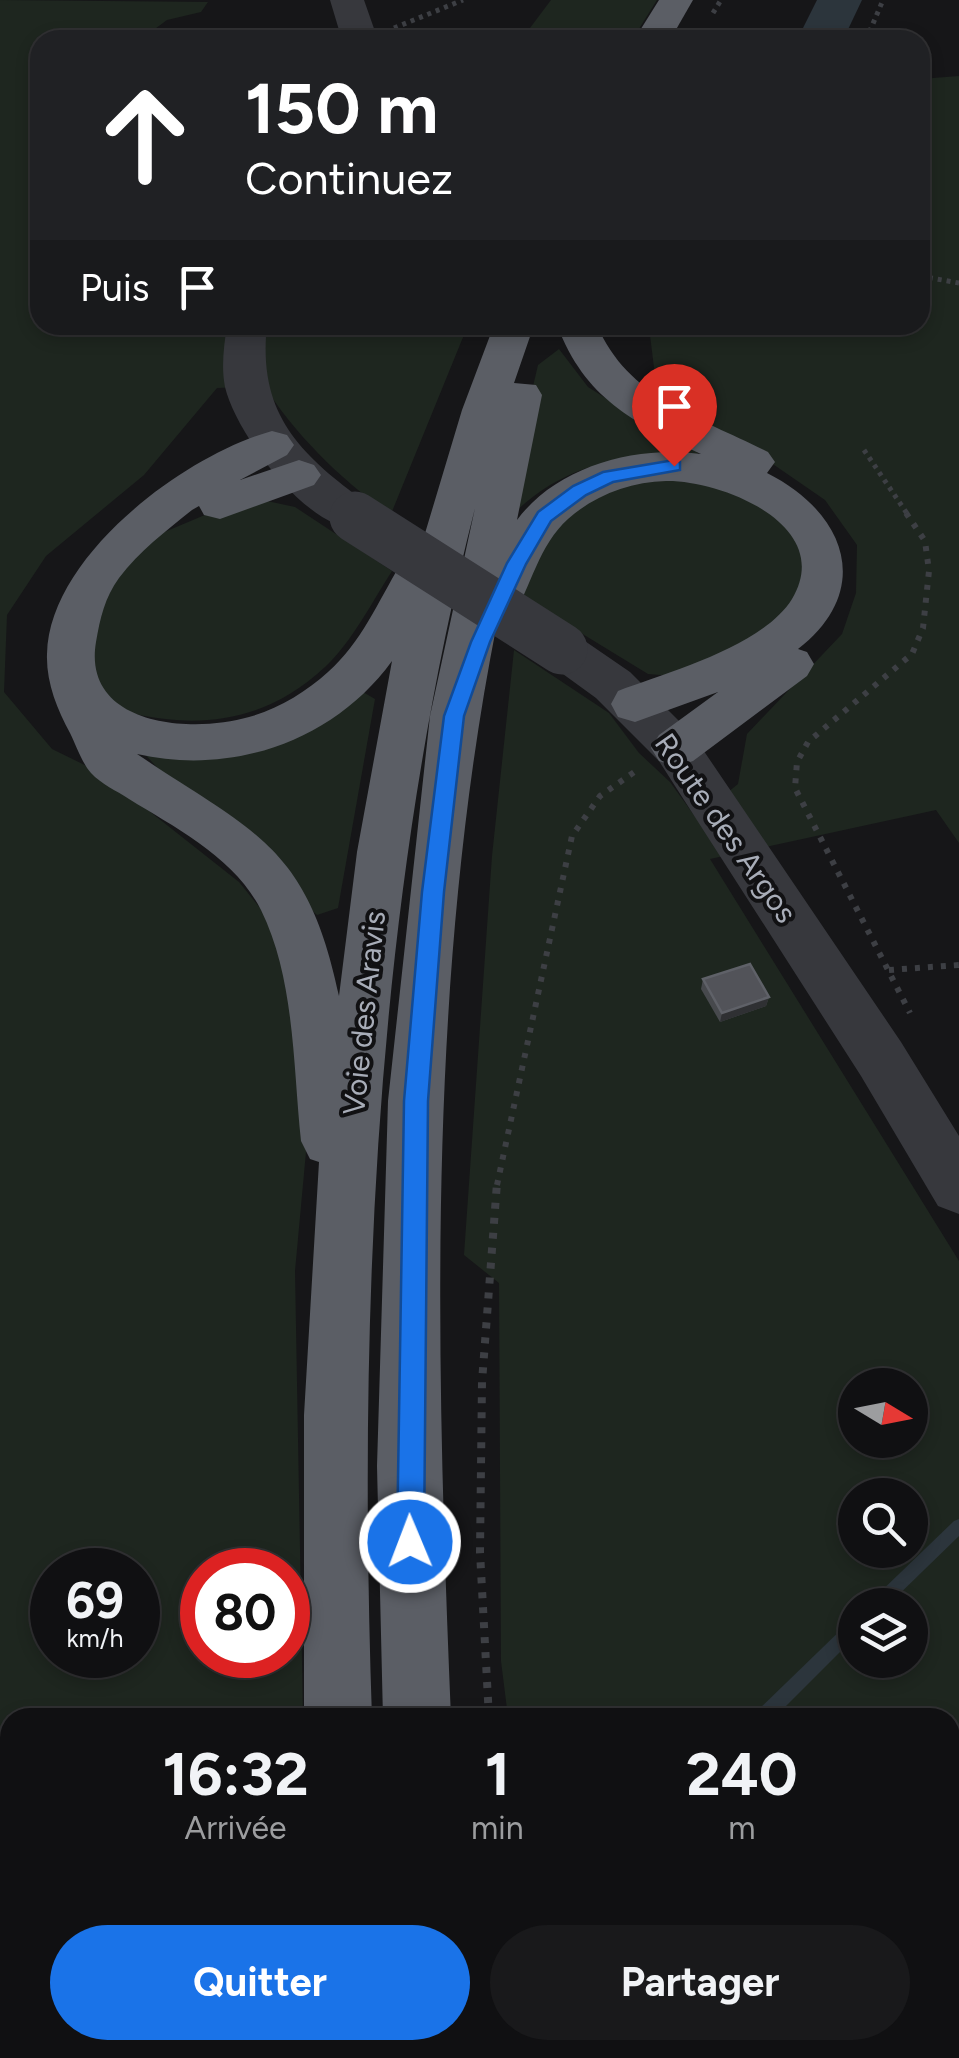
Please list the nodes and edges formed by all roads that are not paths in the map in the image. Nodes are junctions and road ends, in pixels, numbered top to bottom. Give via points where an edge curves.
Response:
1 (347, 0) edge
2 (676, 0) edge
3 (365, 30) edge
4 (658, 30) edge
5 (248, 335) edge
6 (511, 335) edge
7 (534, 335) edge
8 (581, 335) edge
9 (285, 460) junction
10 (455, 497) junction
11 (635, 704) junction
12 (454, 716) junction
13 (676, 748) junction
14 (959, 1188) edge
15 (342, 1233) junction
16 (338, 1708) edge
17 (417, 1708) edge

1 - 3 street
2 - 4 highway
5 - 9 street, Route des Argos via 245,389
6 - 10 highway, Voie des Aravis
7 - 12 highway, Voie des Aravis
8 - 13 highway via 588,356 617,389 802,491 834,526 845,556 836,614 813,648
9 - 10 highway via 126,542 80,582 56,644 73,690 97,716 133,733 192,742 252,737 310,711 345,686 382,640
9 - 11 street, Route des Argos, bridge via 355,517 562,649
9 - 15 highway via 155,502 89,542 45,588 26,634 28,670 56,714 111,761 226,837 282,897 307,975
10 - 15 highway, Voie des Aravis via 396,757 374,905
11 - 12 highway via 772,643 813,604 822,568 817,542 803,519 770,492 715,470 674,466 609,476 565,500 545,517 516,563
11 - 13 street, Route des Argos
12 - 17 highway, Voie des Aravis via 416,1101 409,1466
13 - 14 street, Route des Argos
15 - 16 highway, Voie des Aravis

